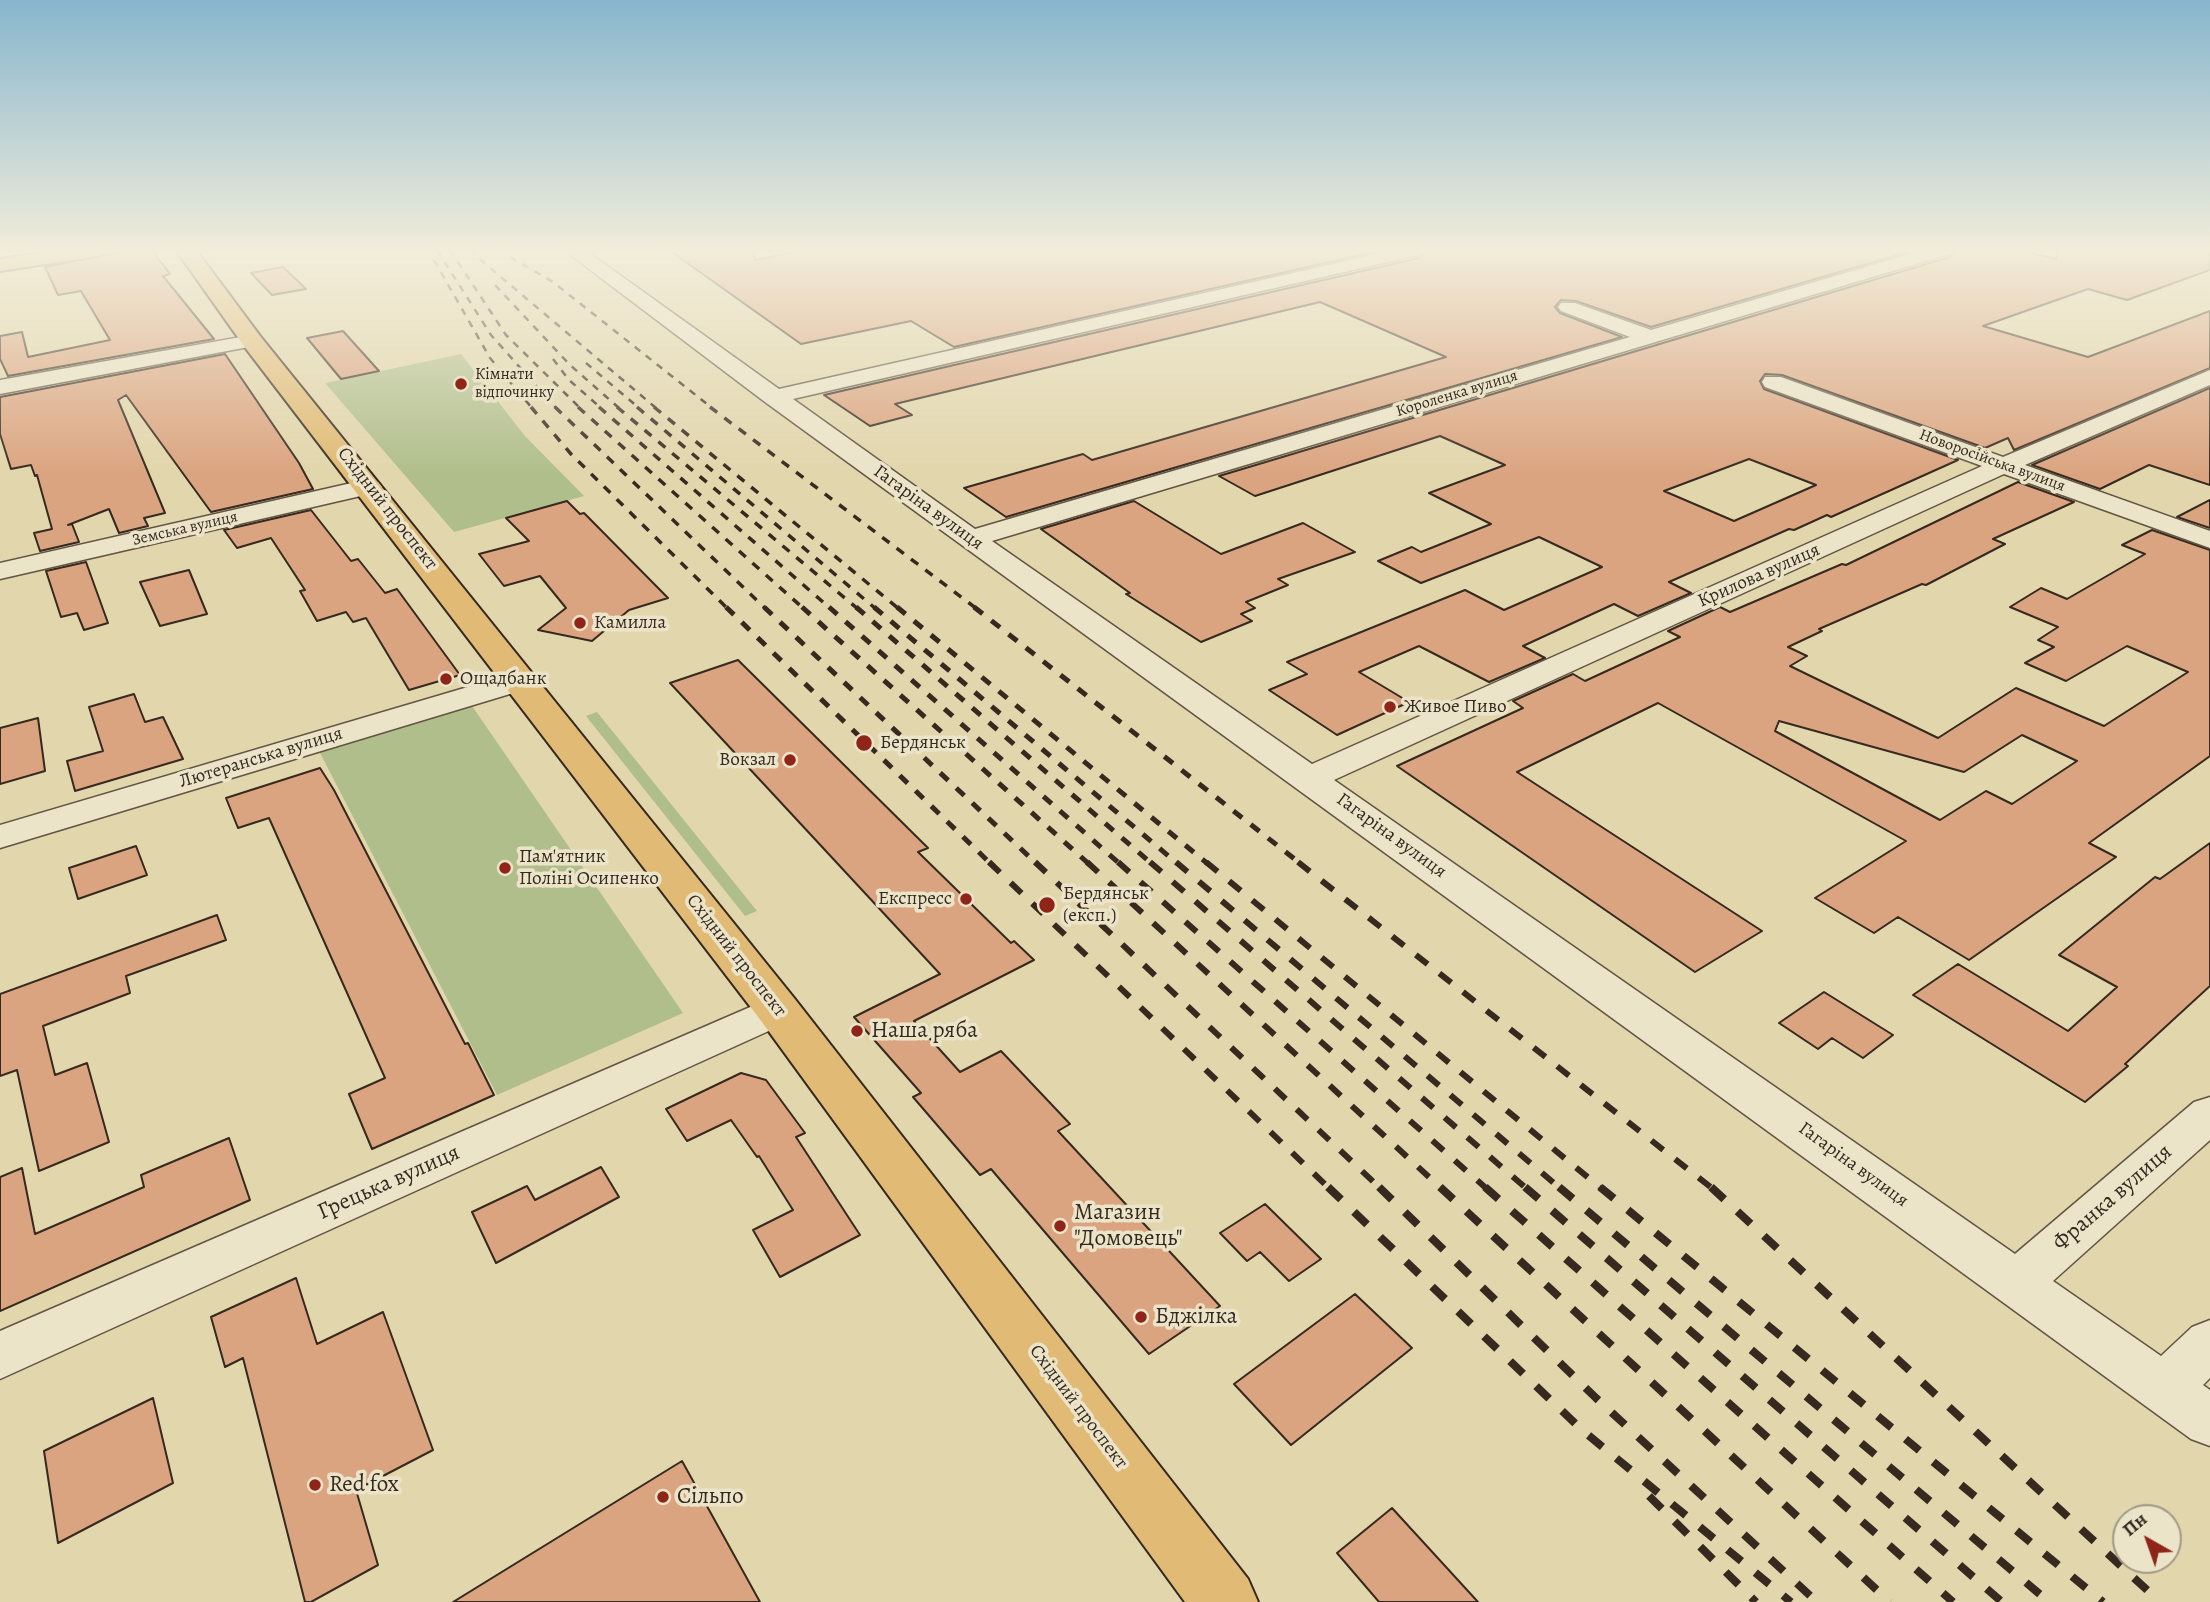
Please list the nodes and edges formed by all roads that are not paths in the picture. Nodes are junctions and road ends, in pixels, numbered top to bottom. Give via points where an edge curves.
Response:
1 (240, 325) edge
2 (675, 325) edge
3 (1088, 325) edge
4 (1617, 325) edge
5 (1691, 325) edge
6 (1650, 337) junction
7 (252, 341) junction
8 (2210, 377) edge
9 (1773, 382) dead end
10 (0, 387) edge
11 (773, 397) junction
12 (2004, 465) junction
13 (369, 486) junction
14 (971, 539) junction
15 (2210, 540) edge
16 (0, 571) edge
17 (522, 680) junction
18 (1310, 778) junction
19 (0, 837) edge
20 (778, 1010) junction
21 (2210, 1114) edge
22 (2017, 1282) junction
23 (2210, 1343) edge
24 (0, 1356) edge
25 (2165, 1388) junction
26 (2210, 1420) edge
27 (1225, 1602) edge

1 - 7 main road, Східний проспект
2 - 11 street, Гагаріна вулиця
3 - 11 street
4 - 6 street
5 - 6 street, Короленка вулиця
6 - 14 street, Короленка вулиця
7 - 10 street
7 - 13 main road, Східний проспект
8 - 12 street, Крилова вулиця
9 - 12 street, Новоросійська вулиця
11 - 14 street, Гагаріна вулиця
12 - 15 street, Новоросійська вулиця
12 - 18 street, Крилова вулиця
13 - 16 street, Земська вулиця
13 - 17 main road, Східний проспект
14 - 18 street, Гагаріна вулиця
17 - 19 street, Лютеранська вулиця
17 - 20 main road, Східний проспект
18 - 22 street, Гагаріна вулиця
20 - 24 street, Грецька вулиця
20 - 27 main road, Східний проспект
21 - 22 street, Франка вулиця
22 - 25 street, Гагаріна вулиця
23 - 25 street
25 - 26 street, Гагаріна вулиця

